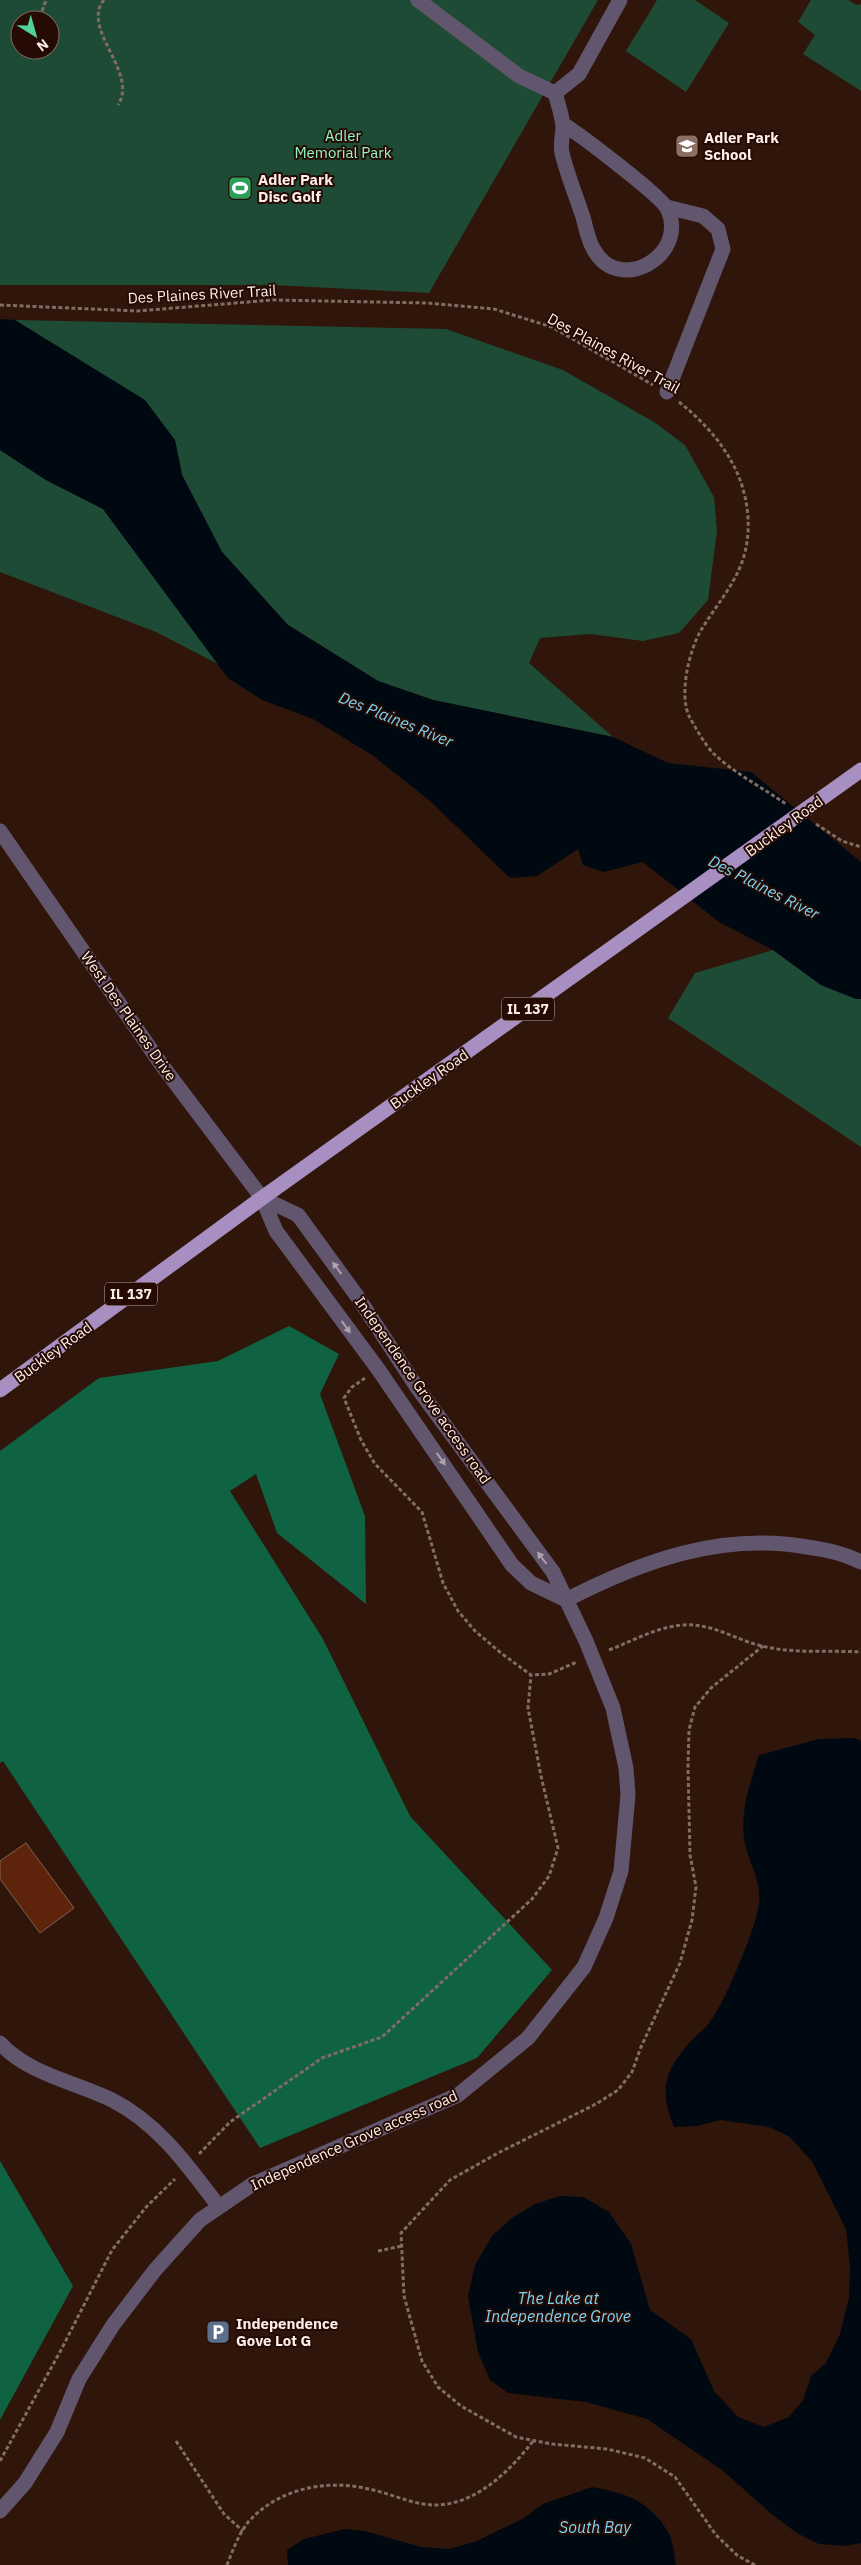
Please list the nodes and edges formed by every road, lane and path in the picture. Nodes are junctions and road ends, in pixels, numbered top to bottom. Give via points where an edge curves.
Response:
1 (104, 0) edge
2 (418, 0) edge
3 (620, 0) edge
4 (556, 93) junction
5 (118, 105) dead end
6 (563, 124) junction
7 (668, 208) junction
8 (0, 305) edge
9 (667, 392) junction
10 (733, 767) dead end
11 (861, 770) edge
12 (0, 831) edge
13 (856, 846) dead end
14 (861, 847) edge
15 (262, 1198) junction
16 (351, 1288) junction
17 (329, 1304) junction
18 (378, 1369) junction
19 (0, 1390) edge
20 (861, 1562) edge
21 (566, 1600) junction
22 (763, 1646) junction
23 (861, 1652) edge
24 (592, 1656) junction
25 (531, 1675) junction
26 (0, 2043) edge
27 (187, 2166) junction
28 (219, 2207) junction
29 (402, 2246) junction
30 (378, 2251) dead end
31 (534, 2440) junction
32 (176, 2441) dead end
33 (0, 2460) edge
34 (0, 2511) edge
35 (243, 2531) junction
36 (227, 2565) edge
37 (755, 2565) edge

1 - 5 path via 98,19 123,83 124,96
2 - 4 street via 519,76
3 - 4 street via 579,74
4 - 6 street
6 - 7 street
6 - 7 street via 562,151 593,250 604,263 634,271 650,265 662,255 670,242 673,225
7 - 9 street via 703,216 718,230 724,249
8 - 9 path, Des Plaines River Trail via 137,311 273,300 427,303 494,309 552,327
9 - 10 path, Des Plaines River Trail via 695,414 727,452 740,477 748,504 745,554 729,588 699,633 684,690 688,715 714,753
11 - 15 main road, Buckley Road / IL 137
12 - 15 street, West Des Plaines Drive via 162,1064
13 - 14 path
16 -> 15 street, Independence Grove access road via 298,1215
15 - 17 street, Independence Grove access road via 276,1231
15 - 19 main road, Buckley Road / IL 137
16 - 17 street
21 -> 16 street, Independence Grove access road via 553,1572 416,1386
17 -> 18 street, Independence Grove access road
18 -> 21 street, Independence Grove access road via 512,1565 530,1582
18 - 25 path via 352,1387 344,1398 361,1440 375,1464 422,1512 443,1583 458,1611 481,1636
20 - 21 street via 841,1552 778,1542 722,1544 678,1552 607,1579
21 - 24 street, Independence Grove access road
22 - 23 path
22 - 24 path via 708,1627 686,1625 656,1629
22 - 29 path via 710,1688 695,1707 689,1730 688,1766 690,1856 696,1887 692,1920 680,1963 632,2072 618,2090 596,2104 450,2180 401,2233
24 - 25 path via 549,1674
24 - 28 street, Independence Grove access road via 613,1708 628,1794 621,1871 606,1918 584,1967 528,2038 458,2095 253,2184
25 - 27 path via 528,1708 558,1848 549,1876 532,1899 382,2037 322,2058 230,2122
26 - 27 street via 9,2053 43,2072 113,2101 147,2122
27 - 28 street
27 - 33 path via 112,2250
28 - 34 street, Independence Grove access road via 200,2220 154,2270 113,2325 79,2378 57,2432 25,2483
29 - 30 path
29 - 31 path via 404,2296 422,2361 438,2387 487,2422 516,2437
31 - 35 path via 511,2468 462,2500 428,2505 368,2488 311,2486 279,2497 249,2521
31 - 37 path via 607,2449 645,2458 675,2477 716,2536 738,2556
32 - 35 path via 224,2514
35 - 36 path

